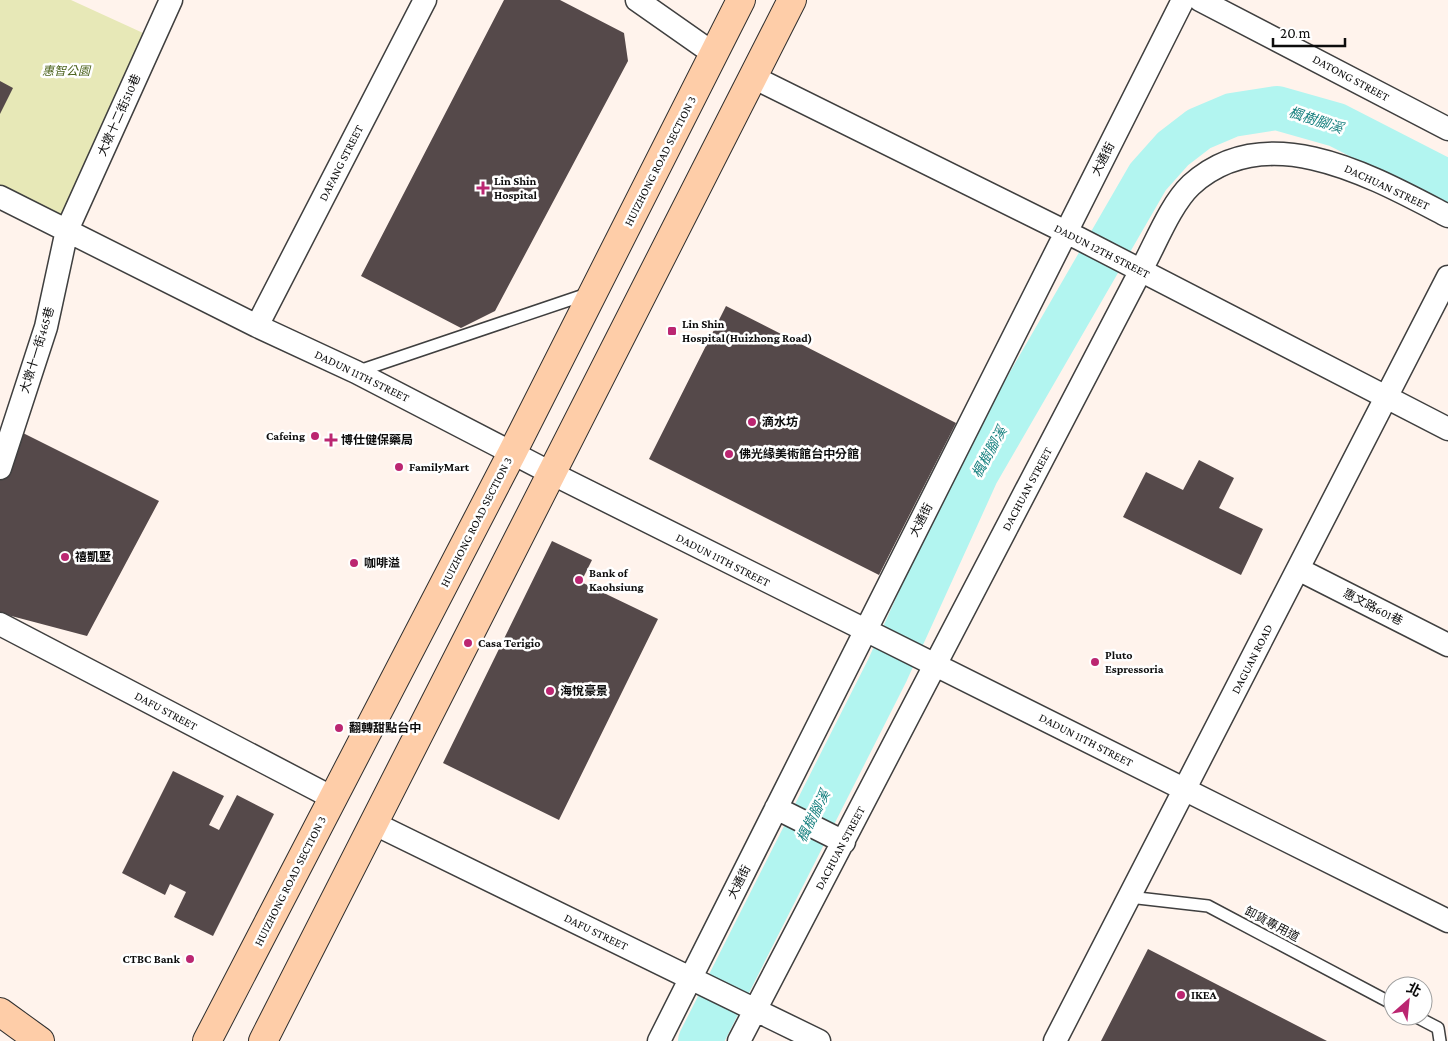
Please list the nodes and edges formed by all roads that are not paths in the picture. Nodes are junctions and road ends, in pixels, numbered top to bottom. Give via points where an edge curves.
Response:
1 (171, 0) edge
2 (425, 0) edge
3 (637, 0) edge
4 (741, 0) edge
5 (792, 0) edge
6 (1183, 0) edge
7 (1200, 0) edge
8 (714, 54) junction
9 (753, 77) junction
10 (1448, 129) edge
11 (0, 196) edge
12 (1448, 216) edge
13 (67, 230) junction
14 (1073, 236) junction
15 (1134, 267) junction
16 (1448, 277) edge
17 (594, 291) junction
18 (257, 326) junction
19 (356, 372) junction
20 (1386, 397) junction
21 (1448, 429) edge
22 (512, 453) junction
23 (0, 468) edge
24 (551, 473) junction
25 (1298, 570) junction
26 (0, 624) edge
27 (868, 632) junction
28 (1448, 645) edge
29 (926, 661) junction
30 (1185, 790) junction
31 (333, 798) junction
32 (783, 811) junction
33 (373, 823) junction
34 (839, 839) junction
35 (1129, 897) junction
36 (1448, 921) edge
37 (698, 981) junction
38 (1383, 999) edge
39 (750, 1007) junction
40 (0, 1012) edge
41 (1433, 1025) edge
42 (40, 1041) edge
43 (207, 1041) edge
44 (263, 1041) edge
45 (659, 1041) edge
46 (739, 1041) edge
47 (819, 1041) edge
48 (1055, 1041) edge
49 (1440, 1041) edge

1 - 13 street, 大墩十二街510巷
2 - 18 street, DAFANG STREET
3 - 8 street
4 - 8 street, HUIZHONG ROAD SECTION 3
5 - 9 street
6 - 14 street, 大通街
7 - 10 street, DATONG STREET
8 - 17 street, HUIZHONG ROAD SECTION 3
9 - 14 street, DADUN 12TH STREET
9 - 24 street
11 - 13 street, DADUN 11TH STREET
12 - 15 street, DACHUAN STREET via 1342,166 1297,154 1260,154 1235,159 1191,186
13 - 18 street, DADUN 11TH STREET
13 - 23 street, 大墩十一街465巷 via 46,326
14 - 15 street, DADUN 12TH STREET
14 - 27 street, 大通街
15 - 20 street, DADUN 12TH STREET
15 - 29 street, DACHUAN STREET
16 - 20 street, DAGUAN ROAD
17 - 19 lane
17 - 22 street, HUIZHONG ROAD SECTION 3
18 - 19 street, DADUN 11TH STREET
19 - 22 street, DADUN 11TH STREET
20 - 21 street, DADUN 12TH STREET
20 - 25 street, DAGUAN ROAD
22 - 24 street, DADUN 11TH STREET
22 - 31 street, HUIZHONG ROAD SECTION 3
24 - 27 street, DADUN 11TH STREET
24 - 33 street
25 - 28 street, 惠文路601巷
25 - 30 street, DAGUAN ROAD
26 - 31 street, DAFU STREET
27 - 29 street, DADUN 11TH STREET
27 - 32 street, 大通街
29 - 30 street, DADUN 11TH STREET
29 - 34 street, DACHUAN STREET
30 - 35 street, DAGUAN ROAD
30 - 36 street, DADUN 11TH STREET
31 - 43 street, HUIZHONG ROAD SECTION 3
32 - 34 street
32 - 37 street, 大通街
33 - 37 street, DAFU STREET
33 - 44 street
34 - 39 street, DACHUAN STREET
35 - 38 lane, 卸貨專用道 via 1208,906
35 - 48 street, DAGUAN ROAD
37 - 39 street, DAFU STREET
37 - 45 street, 大通街
39 - 46 street, DACHUAN STREET
39 - 47 street, DAFU STREET
40 - 42 street
41 - 49 lane via 1438,1028

